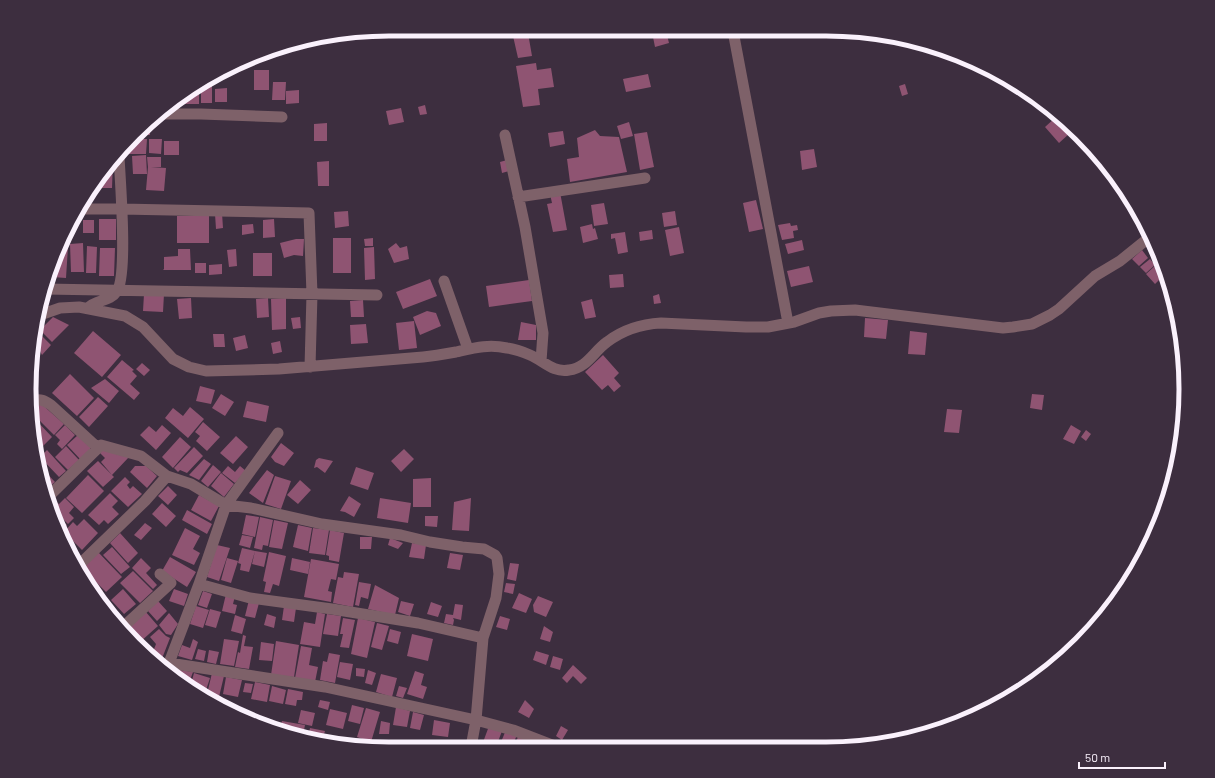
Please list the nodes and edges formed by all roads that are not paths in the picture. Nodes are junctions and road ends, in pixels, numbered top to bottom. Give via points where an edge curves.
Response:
1 (734, 36) edge
2 (168, 114) edge
3 (282, 117) dead end
4 (505, 135) dead end
5 (119, 162) edge
6 (645, 178) dead end
7 (518, 197) junction
8 (85, 209) edge
9 (121, 209) junction
10 (1146, 240) edge
11 (444, 281) dead end
12 (51, 289) edge
13 (118, 290) junction
14 (312, 294) junction
15 (377, 295) dead end
16 (88, 308) junction
17 (44, 313) edge
18 (788, 323) junction
19 (468, 349) junction
20 (540, 361) junction
21 (310, 367) junction
22 (36, 400) edge
23 (278, 433) dead end
24 (98, 448) junction
25 (167, 476) junction
26 (52, 493) edge
27 (226, 505) junction
28 (81, 563) edge
29 (160, 574) dead end
30 (199, 584) junction
31 (126, 624) edge
32 (483, 638) junction
33 (169, 664) edge
34 (171, 666) edge
35 (476, 720) junction
36 (472, 742) edge
37 (544, 742) edge

1 - 18 street
2 - 3 street
4 - 7 street
5 - 9 street
6 - 7 street
7 - 20 street via 543,333
8 - 9 street
9 - 13 street via 121,278
9 - 14 street via 309,213
10 - 18 street via 1096,276 1059,309 1041,320 1022,326 1003,328 855,310 819,313
11 - 19 street
12 - 13 street
13 - 14 street
13 - 16 street via 110,298
14 - 15 street
14 - 21 street
16 - 17 street via 74,306
16 - 21 street via 125,316 143,327 173,359 198,370 247,371
18 - 20 street via 757,327 649,324 637,326 615,336 576,369 556,370
19 - 20 street via 480,346 506,347
19 - 21 street via 443,355
22 - 24 street via 45,401 51,405
23 - 27 street
24 - 25 street via 102,445 141,456
24 - 26 street
25 - 27 street via 190,484
25 - 28 street
27 - 30 street
27 - 32 street via 322,524 488,551 497,558 499,574 496,598
29 - 31 street via 171,583
30 - 32 street via 250,598 418,623
30 - 33 street
32 - 35 street
34 - 35 street via 325,687
35 - 36 street
35 - 37 street

